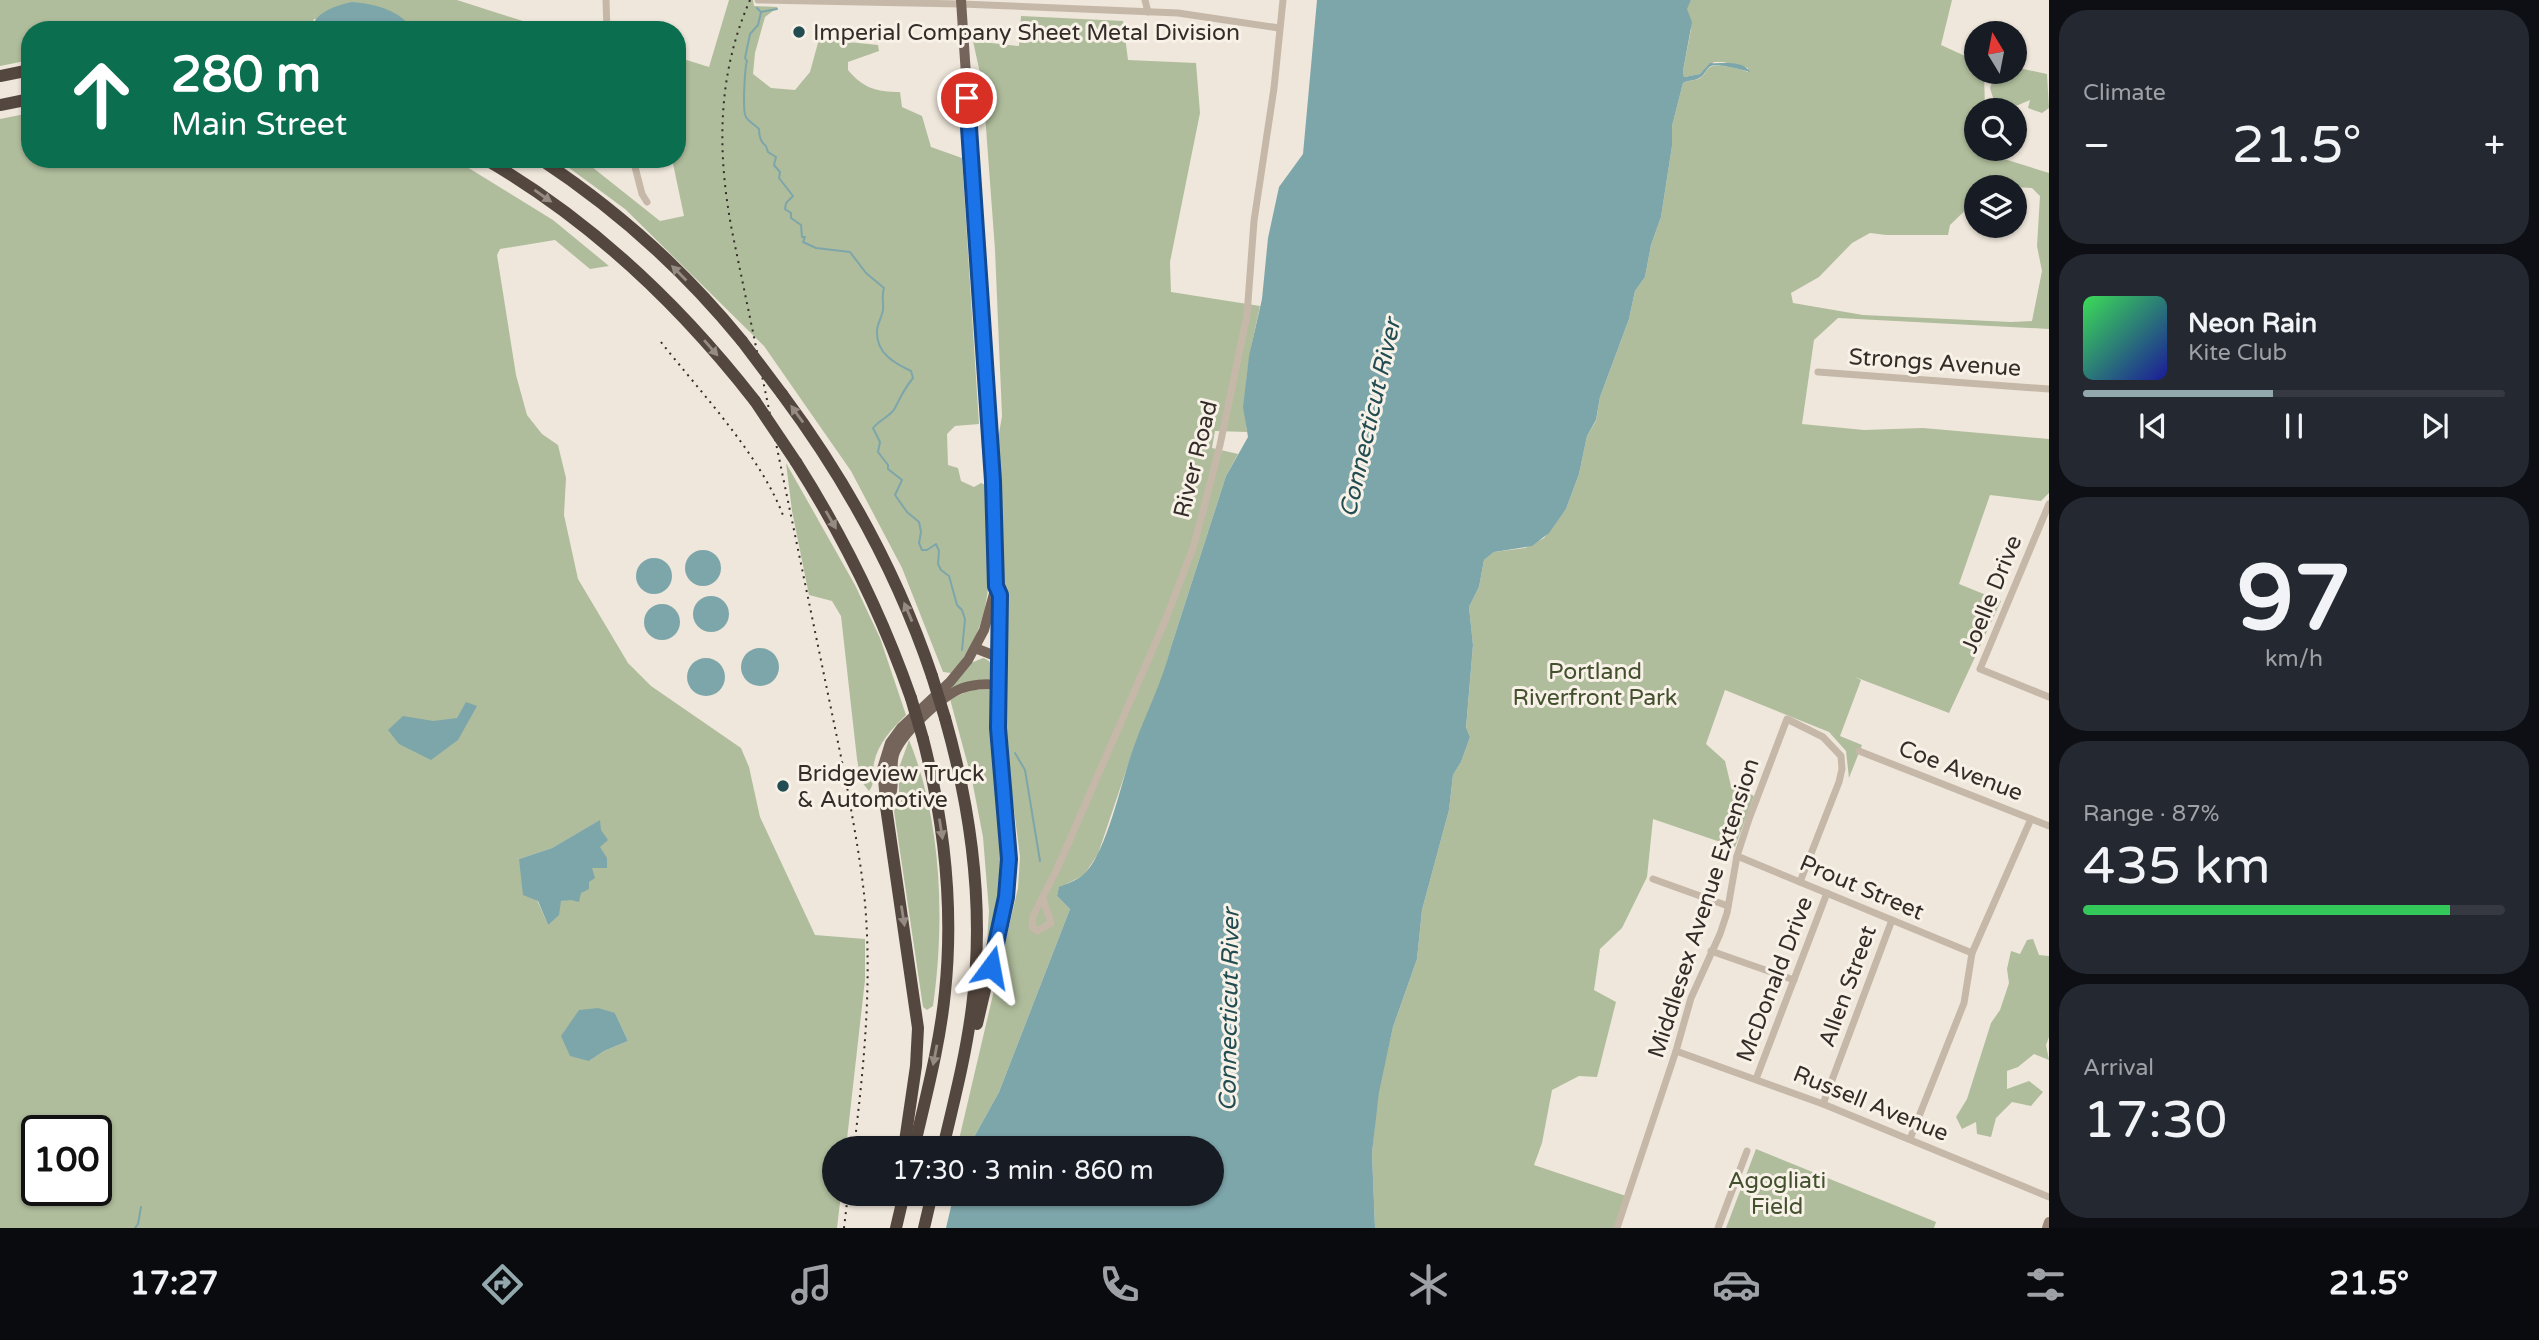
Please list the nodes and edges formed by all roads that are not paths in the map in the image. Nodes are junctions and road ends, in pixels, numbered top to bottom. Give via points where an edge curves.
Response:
1 (606, 0) edge
2 (758, 0) edge
3 (1145, 0) edge
4 (1283, 0) edge
5 (961, 2) edge
6 (1147, 12) junction
7 (607, 21) edge
8 (1279, 28) junction
9 (21, 72) edge
10 (0, 76) edge
11 (21, 101) edge
12 (0, 105) edge
13 (499, 168) edge
14 (552, 168) edge
15 (636, 168) edge
16 (647, 202) dead end
17 (1818, 372) dead end
18 (2049, 389) edge
19 (2049, 504) edge
20 (996, 586) junction
21 (975, 648) junction
22 (998, 657) junction
23 (998, 684) junction
24 (2049, 697) edge
25 (1859, 751) dead end
26 (885, 800) junction
27 (2031, 818) junction
28 (2049, 826) edge
29 (1737, 856) junction
30 (1653, 879) dead end
31 (1800, 882) junction
32 (1827, 893) junction
33 (1042, 899) dead end
34 (1728, 906) junction
35 (1892, 920) junction
36 (1711, 951) junction
37 (1972, 953) junction
38 (1794, 980) junction
39 (1676, 1051) junction
40 (1756, 1079) junction
41 (959, 1081) junction
42 (1824, 1104) junction
43 (906, 1136) edge
44 (917, 1136) edge
45 (946, 1136) edge
46 (1910, 1139) junction
47 (1747, 1151) dead end
48 (2049, 1197) edge
49 (894, 1206) edge
50 (901, 1206) edge
51 (929, 1206) edge
52 (2049, 1222) edge
53 (889, 1228) edge
54 (896, 1228) edge
55 (924, 1228) edge
56 (1617, 1228) edge
57 (1718, 1228) edge
58 (2047, 1228) edge

1 - 7 street
2 - 5 street
3 - 6 street
4 - 8 street, River Road
5 - 6 street
5 - 20 main road via 994,492
6 - 8 street
8 - 33 street, River Road via 1247,315 1203,511 1165,621
9 - 10 highway
11 - 12 highway
13 -> 44 highway, bridge via 564,211 630,266 695,330 755,401 857,569 888,636 922,739 942,835 949,900 942,1014
41 -> 14 highway, bridge via 975,990 978,901 968,811 946,718 906,606 825,453 742,341 656,250
15 - 16 street
17 - 18 street, Strongs Avenue
19 - 24 street, Joelle Drive via 1980,669
20 - 21 main road
20 - 22 main road via 1000,595
21 - 22 main road
21 - 26 main road via 953,679 892,739 883,763
22 - 23 main road
23 - 26 main road via 954,692 910,730 894,754 892,793
23 - 41 highway via 1008,877 972,1047
25 - 27 street, Coe Avenue
26 -> 43 highway via 918,1028
27 - 28 street, Coe Avenue
27 - 37 street
29 - 31 street, Prout Street
29 - 31 street, Middlesex Avenue Extension via 1787,719 1823,737 1841,756 1839,782
29 - 34 street, Middlesex Avenue Extension
30 - 34 street
31 - 32 street, Prout Street
32 - 35 street, Prout Street
32 - 38 street, McDonald Drive
34 - 36 street, Middlesex Avenue Extension
35 - 37 street, Prout Street
35 - 42 street, Allen Street
36 - 38 street
36 - 39 street, Middlesex Avenue Extension
37 - 46 street via 1964,1003
38 - 40 street, McDonald Drive
39 - 40 street, Russell Avenue
39 - 56 street, Middlesex Avenue Extension
40 - 42 street, Russell Avenue
41 - 45 highway
42 - 46 street, Russell Avenue
46 - 48 street, Russell Avenue
47 - 57 street
49 - 53 highway
50 - 54 highway
51 - 55 highway
52 - 58 main road

